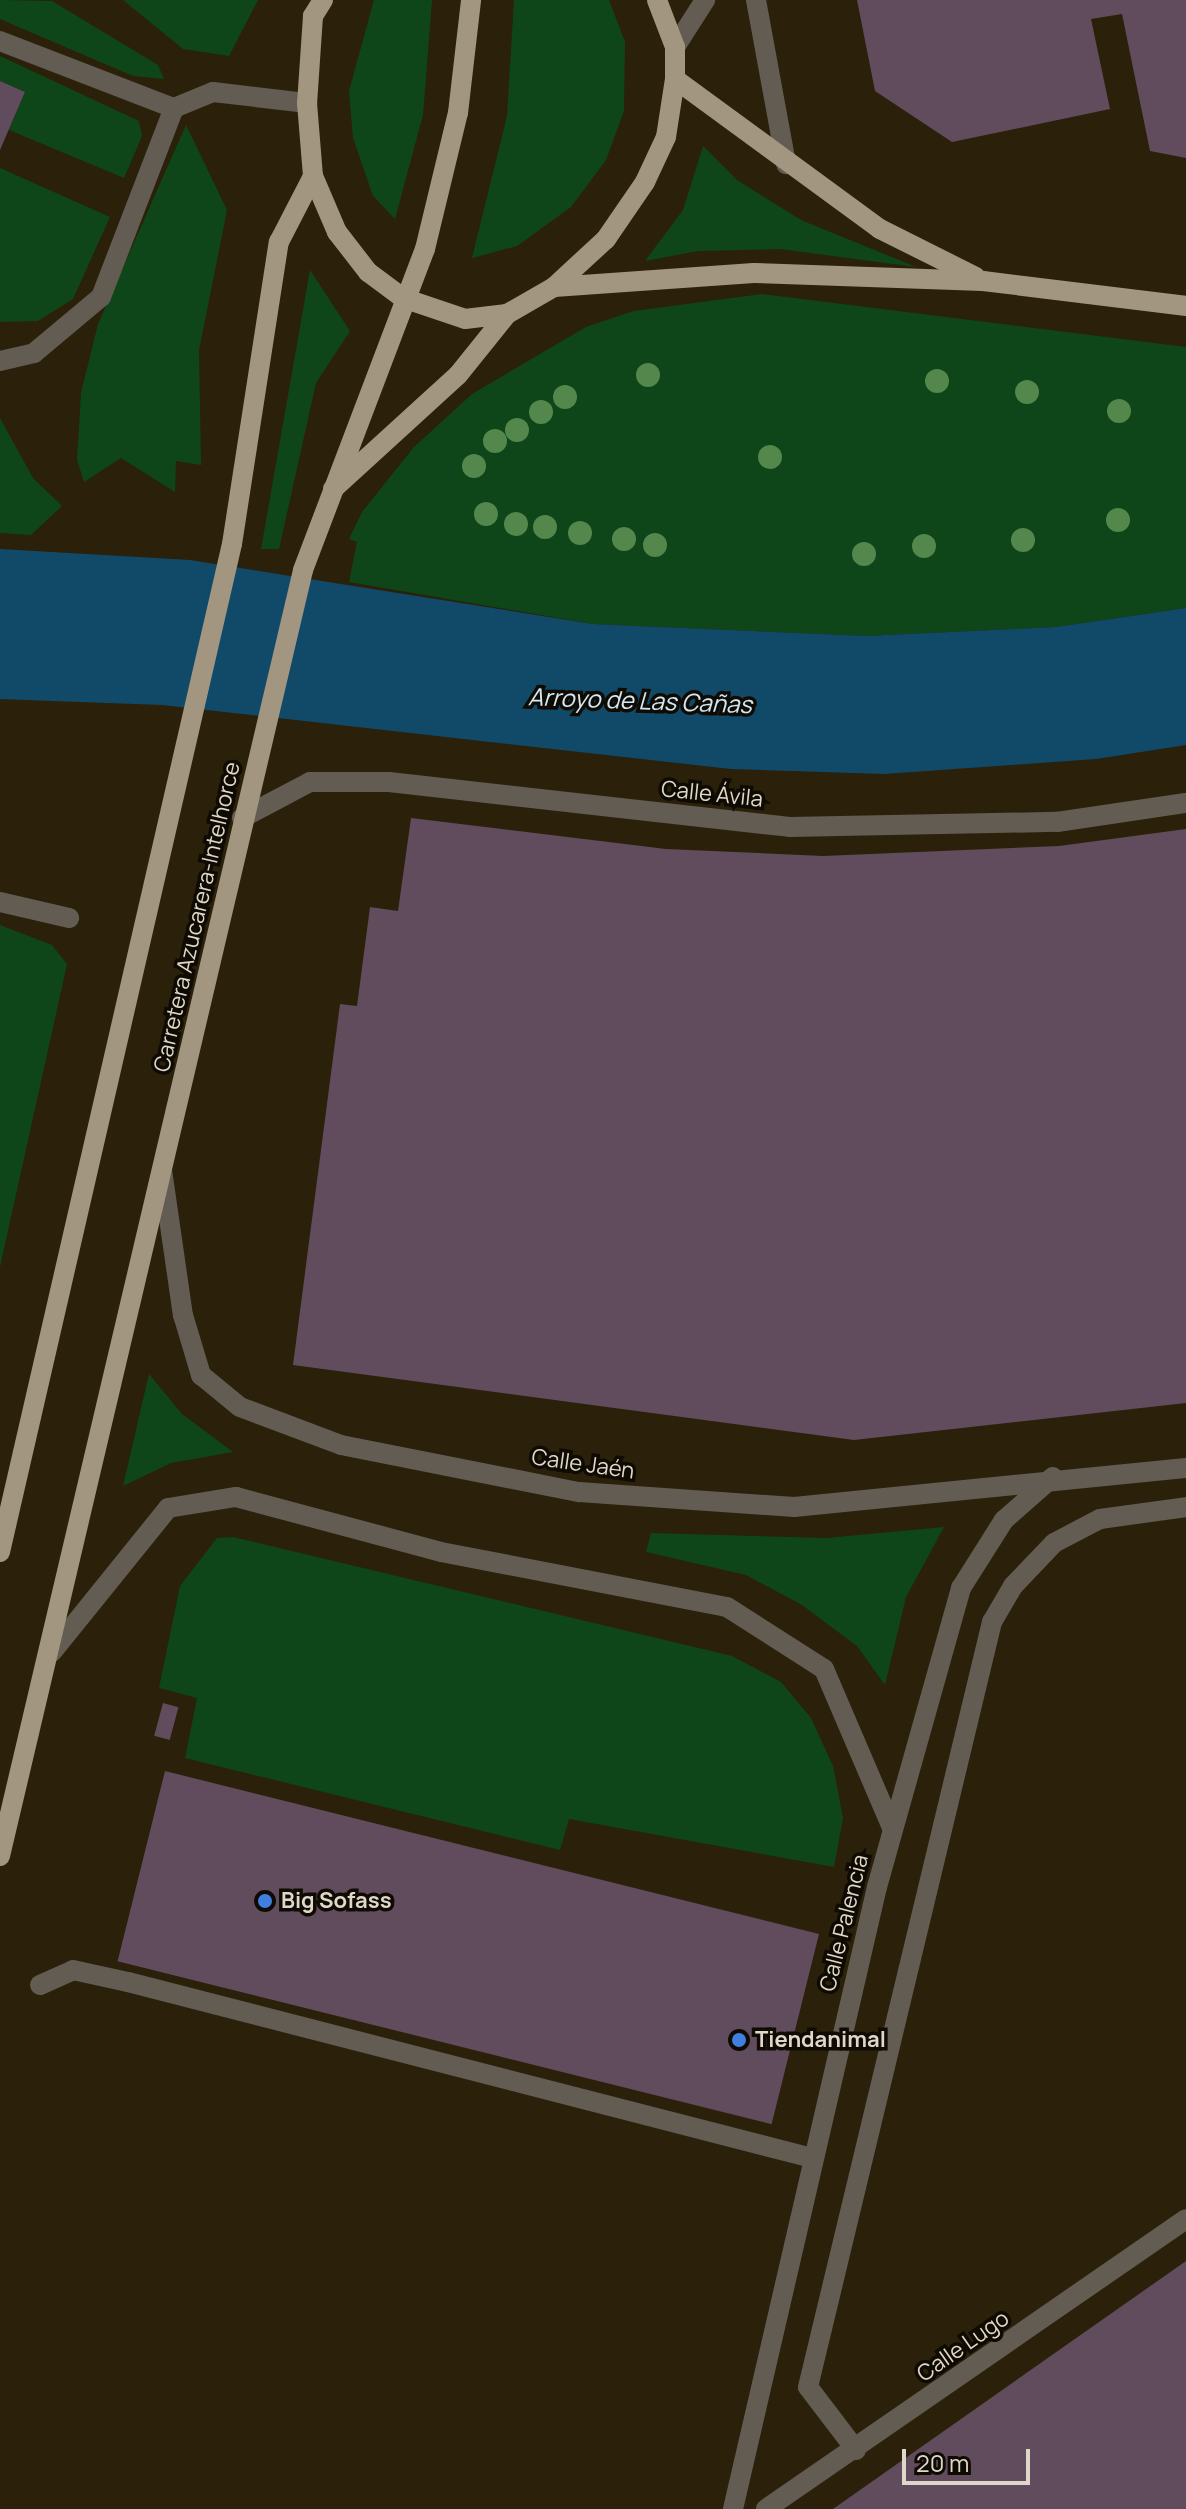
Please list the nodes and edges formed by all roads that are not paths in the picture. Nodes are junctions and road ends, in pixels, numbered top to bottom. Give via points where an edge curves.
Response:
1 (471, 0) edge
2 (657, 0) edge
3 (705, 0) edge
4 (756, 0) edge
5 (316, 5) edge
6 (0, 41) edge
7 (675, 47) junction
8 (675, 79) junction
9 (307, 103) junction
10 (174, 108) junction
11 (786, 164) junction
12 (313, 176) junction
13 (983, 281) junction
14 (554, 287) junction
15 (403, 298) junction
16 (1186, 306) edge
17 (507, 314) junction
18 (0, 361) edge
19 (331, 491) junction
20 (1186, 803) edge
21 (242, 818) junction
22 (0, 902) edge
23 (69, 918) dead end
24 (162, 1170) junction
25 (1186, 1468) edge
26 (1053, 1477) junction
27 (1186, 1507) edge
28 (0, 1552) edge
29 (52, 1652) junction
30 (892, 1828) junction
31 (0, 1856) edge
32 (40, 1985) dead end
33 (812, 2158) junction
34 (1186, 2219) edge
35 (856, 2450) junction
36 (733, 2509) edge
37 (766, 2509) edge

1 - 15 main road, Carretera Azucarera-Intelhorce via 458,113 425,249
2 - 7 main road
3 - 7 street
4 - 11 street
5 - 9 main road
6 - 10 street
7 - 8 main road
8 - 11 main road
8 - 14 main road via 666,137 645,182 606,239
9 - 10 street via 213,92
9 - 12 main road
10 - 18 street via 101,297 34,353
11 - 13 main road via 880,229
12 - 15 main road via 337,232 368,272
12 - 28 main road via 279,242 232,544
13 - 14 main road via 754,273
13 - 16 main road
14 - 17 main road
15 - 17 main road via 465,319
15 - 19 main road, Carretera Azucarera-Intelhorce
17 - 19 main road via 458,375
19 - 21 main road, Carretera Azucarera-Intelhorce via 303,570
20 - 21 street, Calle Ávila via 1057,822 789,827 389,782 310,782
21 - 24 main road, Carretera Azucarera-Intelhorce
22 - 23 street
24 - 26 street, Calle Jaén via 183,1315 201,1375 240,1407 341,1445 579,1492 794,1507
24 - 29 main road, Carretera Azucarera-Intelhorce
25 - 26 street, Calle Jaén
26 - 30 street, Calle Palencia via 1004,1520 961,1588
27 - 35 street via 1100,1519 1054,1543 1013,1586 992,1622 808,2387
29 - 30 street via 168,1508 236,1497 441,1552 727,1607 824,1669
29 - 31 main road, Carretera Azucarera-Intelhorce
30 - 33 street, Calle Palencia
32 - 33 street via 73,1970 114,1979
33 - 36 street, Calle Palencia
34 - 35 street, Calle Lugo
35 - 37 street, Calle Lugo

